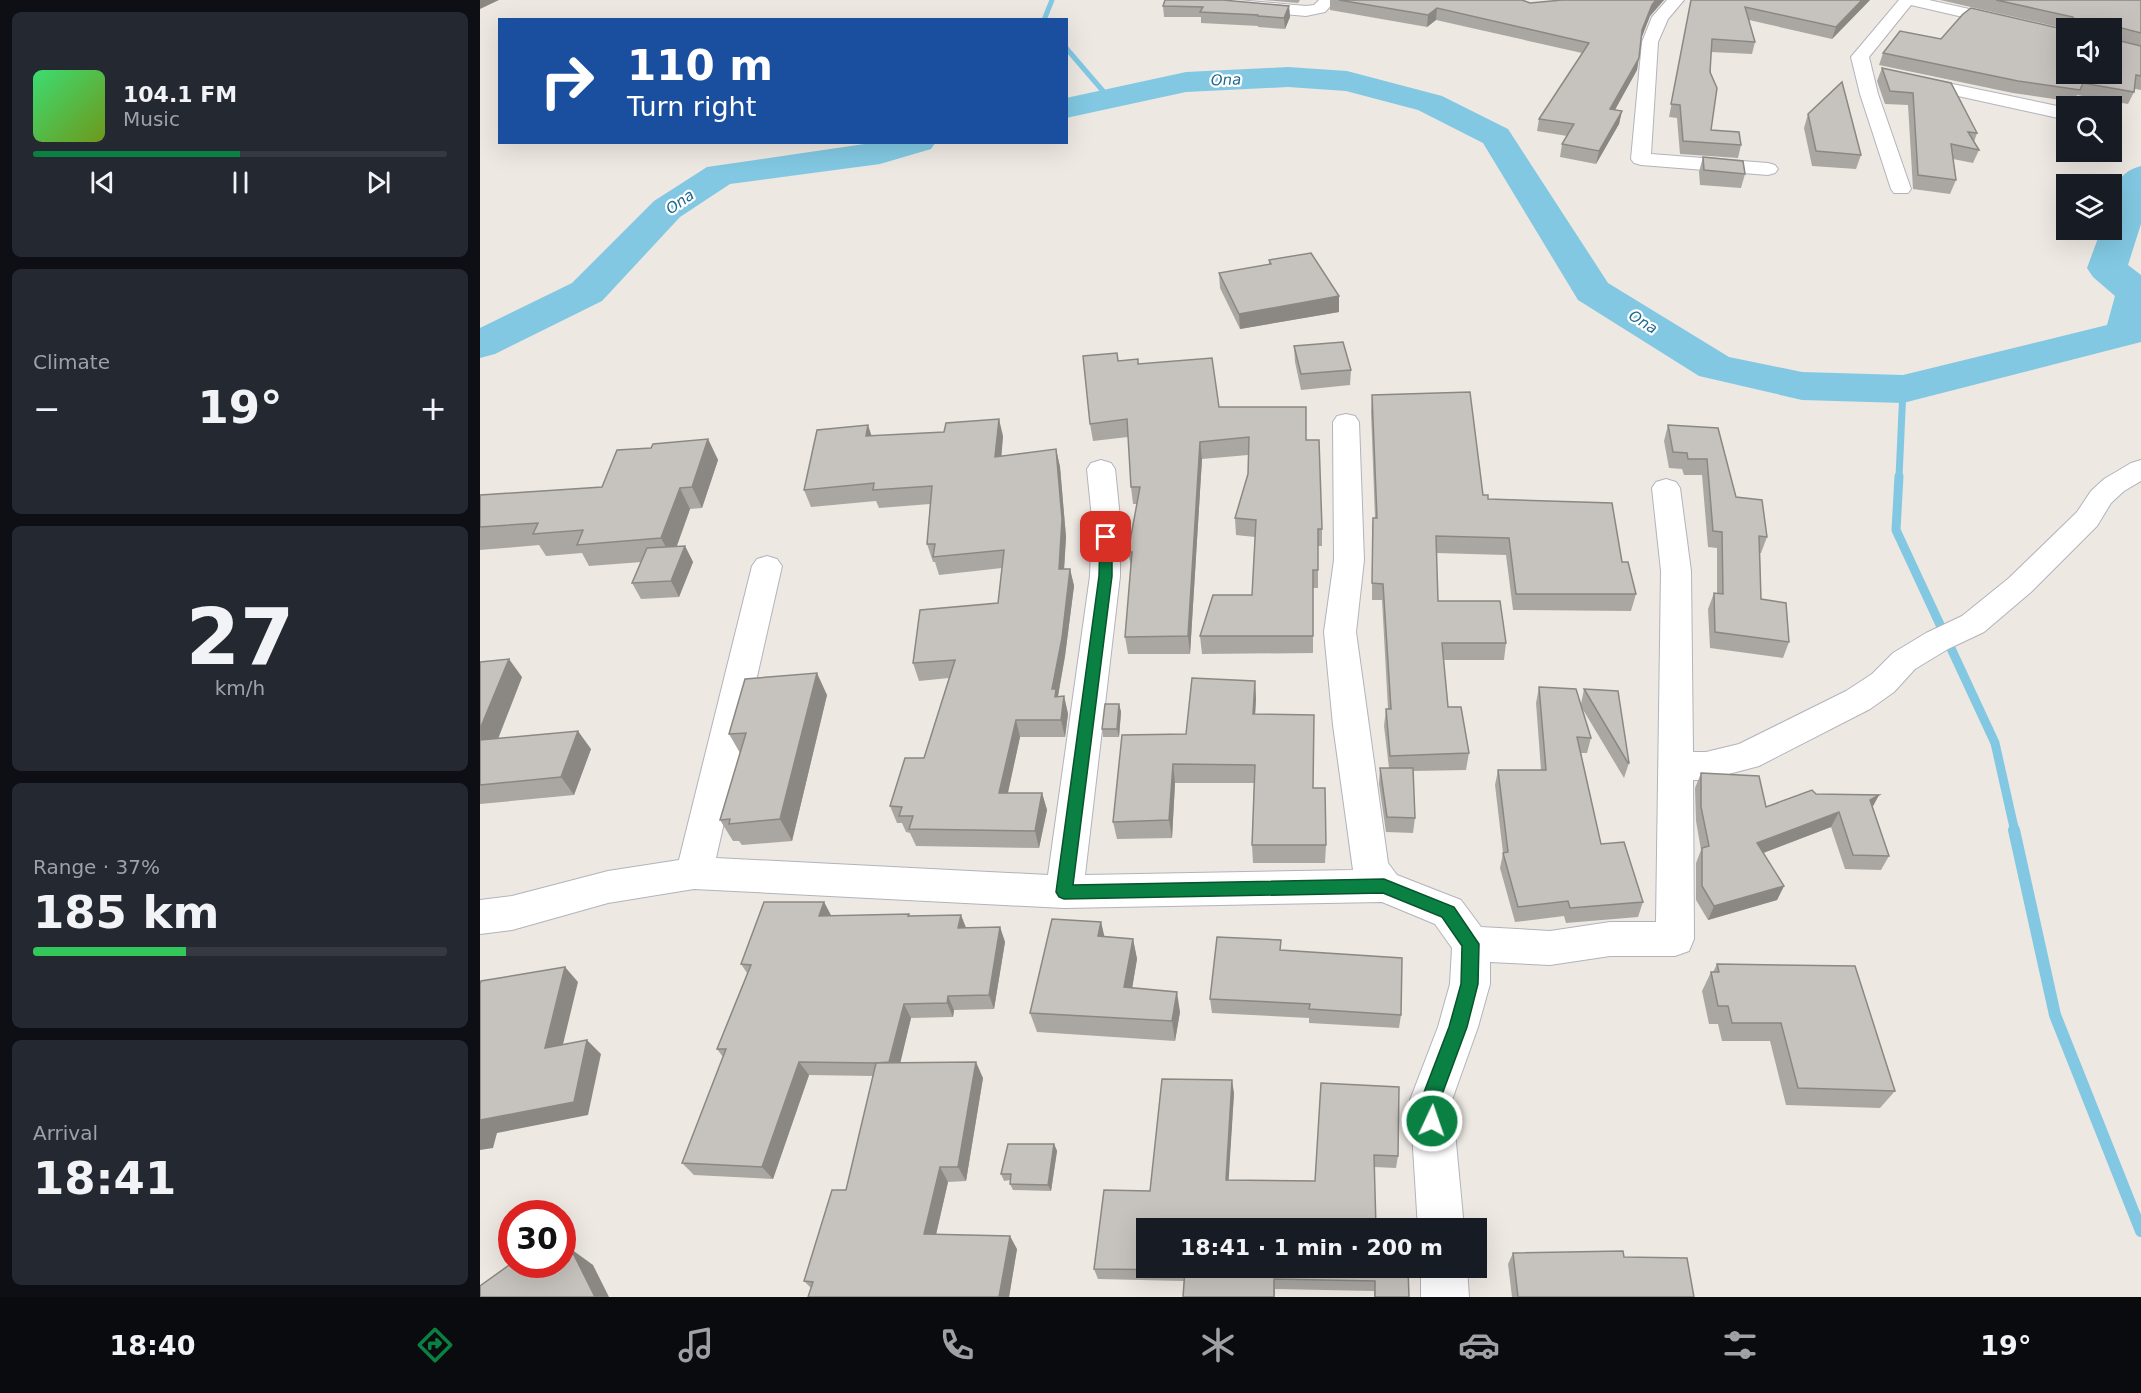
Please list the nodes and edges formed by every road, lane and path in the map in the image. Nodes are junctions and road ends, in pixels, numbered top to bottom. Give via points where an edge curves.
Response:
1 (1184, 0) edge
2 (1328, 0) edge
3 (1676, 0) edge
4 (1907, 0) edge
5 (2056, 34) edge
6 (1863, 70) junction
7 (2056, 112) edge
8 (1768, 169) dead end
9 (1901, 189) dead end
10 (1346, 422) dead end
11 (1101, 469) dead end
12 (2141, 469) edge
13 (1666, 488) dead end
14 (767, 566) dead end
15 (1674, 766) junction
16 (694, 873) junction
17 (1384, 886) junction
18 (1064, 892) junction
19 (480, 917) edge
20 (1471, 944) junction
21 (1440, 1218) edge
22 (1444, 1278) edge
23 (1445, 1297) edge

1 - 2 street via 1306,11 1319,9
3 - 8 street via 1660,17 1650,42 1641,159
4 - 5 street
4 - 6 street via 1860,57
6 - 7 street
6 - 9 street
10 - 17 street via 1349,560 1340,632 1370,868
11 - 18 street via 1106,518 1105,576
12 - 15 street via 2114,485 2087,519 2020,585 1973,624 1904,661 1883,683 1858,700 1747,756 1706,765
13 - 15 street via 1676,571
14 - 16 street
15 - 20 street via 1675,939 1610,939 1550,948
16 - 18 street
16 - 19 street via 608,887 512,913
17 - 18 street
17 - 20 street via 1448,912
20 - 21 street via 1470,984 1431,1100
22 - 23 street

